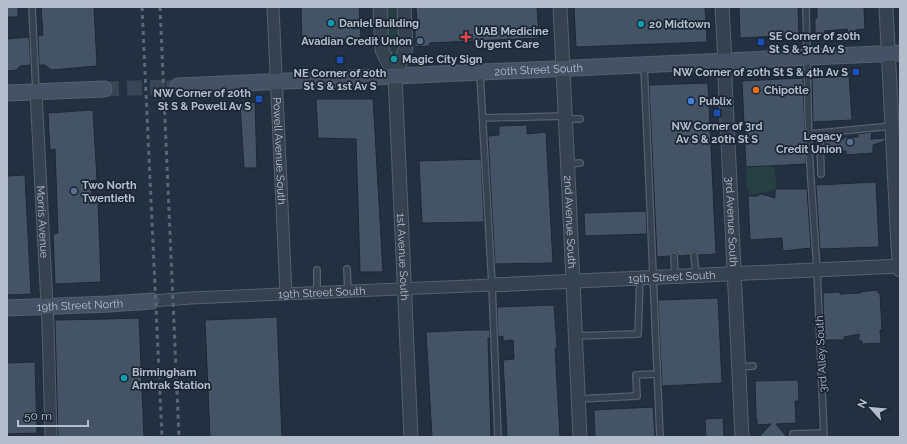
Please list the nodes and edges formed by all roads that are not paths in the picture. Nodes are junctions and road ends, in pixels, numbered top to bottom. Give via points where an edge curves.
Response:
1 (32, 7) edge
2 (38, 7) edge
3 (273, 7) edge
4 (380, 7) edge
5 (404, 7) edge
6 (560, 7) edge
7 (722, 7) edge
8 (806, 7) edge
9 (886, 7) edge
10 (894, 53) edge
11 (807, 57) junction
12 (725, 61) junction
13 (644, 65) junction
14 (563, 69) junction
15 (480, 73) junction
16 (395, 76) junction
17 (277, 81) junction
18 (178, 86) tunnel mouth
19 (104, 89) tunnel mouth
20 (36, 92) junction
21 (7, 93) edge
22 (565, 117) junction
23 (483, 118) junction
24 (580, 119) dead end
25 (892, 126) junction
26 (820, 133) junction
27 (809, 134) junction
28 (897, 153) edge
29 (821, 174) dead end
30 (694, 255) dead end
31 (674, 256) dead end
32 (900, 268) edge
33 (347, 269) dead end
34 (317, 270) dead end
35 (817, 270) junction
36 (734, 274) junction
37 (696, 276) junction
38 (675, 277) junction
39 (640, 278) junction
40 (653, 278) junction
41 (573, 281) junction
42 (492, 285) junction
43 (404, 289) junction
44 (348, 291) junction
45 (317, 293) junction
46 (286, 294) junction
47 (152, 301) joint
48 (47, 307) junction
49 (7, 308) edge
50 (575, 336) junction
51 (753, 366) dead end
52 (739, 367) junction
53 (657, 374) junction
54 (578, 400) junction
55 (824, 435) edge
56 (51, 437) edge
57 (411, 437) edge
58 (498, 437) edge
59 (580, 437) edge
60 (660, 437) edge
61 (742, 437) edge
62 (793, 437) edge

1 - 2 lane
1 - 20 lane, Morris Avenue
3 - 17 street, Powell Avenue South
4 - 16 street, 1st Avenue South via 382,50
5 - 16 street, 1st Avenue South via 406,48
6 - 14 street, 2nd Avenue South
7 - 12 street, 3rd Avenue South
8 - 11 lane, 3rd Alley South
9 - 10 street
10 - 11 main road, 20th Street South
10 - 25 street
11 - 12 main road, 20th Street South
11 - 27 lane, 3rd Alley South
12 - 13 main road, 20th Street South
12 - 36 street, 3rd Avenue South
13 - 14 main road, 20th Street South
13 - 40 lane
14 - 15 main road, 20th Street South
14 - 22 street, 2nd Avenue South
15 - 16 main road, 20th Street South
15 - 23 lane
16 - 17 main road, 20th Street South
16 - 43 street, 1st Avenue South
17 - 18 main road, 20th Street South
17 - 46 street, Powell Avenue South
19 - 20 main road
20 - 21 main road
20 - 48 street, Morris Avenue
22 - 23 lane
22 - 24 lane
22 - 41 street, 2nd Avenue South via 574,163
23 - 42 lane
25 - 26 lane
25 - 28 street
26 - 27 lane
26 - 29 lane
27 - 35 lane, 3rd Alley South
28 - 32 street
30 - 37 lane
31 - 38 lane
32 - 35 street, 19th Street South
33 - 44 lane
34 - 45 lane
35 - 36 street, 19th Street South
35 - 55 lane, 3rd Alley South
36 - 37 street, 19th Street South
36 - 52 street, 3rd Avenue South
37 - 38 street, 19th Street South
38 - 40 street, 19th Street South
39 - 40 street, 19th Street South
39 - 41 street, 19th Street South
39 - 50 lane via 638,334
40 - 53 lane
41 - 42 street, 19th Street South
41 - 50 street, 2nd Avenue South
42 - 43 street, 19th Street South
42 - 58 lane
43 - 44 street, 19th Street South
43 - 57 street, 1st Avenue South
44 - 45 street, 19th Street South
45 - 46 street, 19th Street South
46 - 47 street, 19th Street South
47 - 48 main road, 19th Street North
48 - 49 main road, 19th Street North
48 - 56 street, Morris Avenue
50 - 54 street, 2nd Avenue South
51 - 52 lane
52 - 61 street, 3rd Avenue South
53 - 54 lane via 636,375 637,396
53 - 60 lane
54 - 59 street, 2nd Avenue South
55 - 62 lane via 793,434

